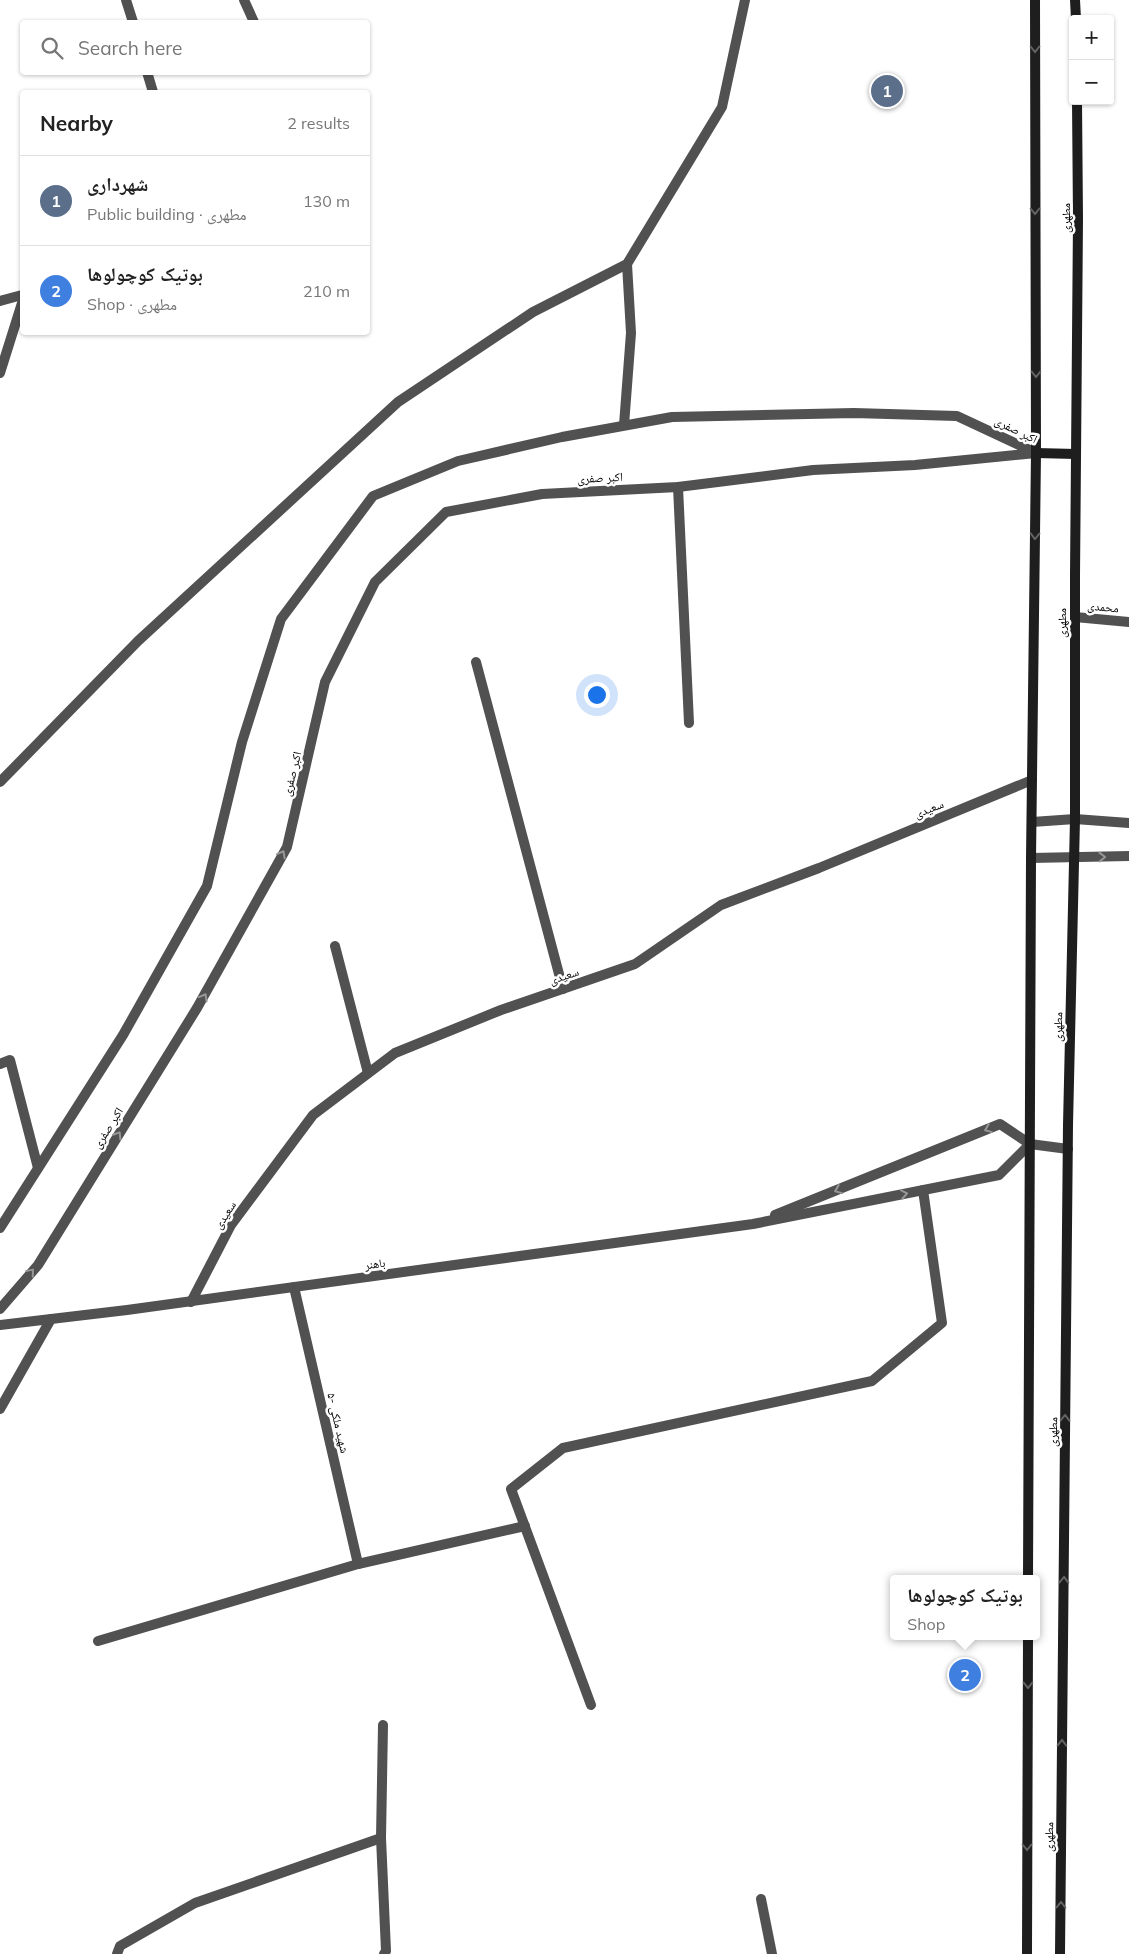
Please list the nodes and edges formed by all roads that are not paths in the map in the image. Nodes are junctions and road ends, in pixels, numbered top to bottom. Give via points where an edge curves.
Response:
1 (126, 0) edge
2 (244, 0) edge
3 (745, 0) edge
4 (1035, 0) edge
5 (1075, 0) edge
6 (1076, 15) edge
7 (132, 20) edge
8 (253, 20) edge
9 (148, 75) edge
10 (152, 90) edge
11 (1077, 105) edge
12 (627, 264) junction
13 (20, 296) edge
14 (0, 301) edge
15 (20, 309) edge
16 (0, 373) edge
17 (624, 426) junction
18 (1036, 453) junction
19 (1076, 454) junction
20 (678, 487) junction
21 (1074, 617) junction
22 (1129, 622) edge
23 (476, 662) dead end
24 (689, 723) dead end
25 (1032, 780) junction
26 (0, 782) edge
27 (1075, 819) junction
28 (1032, 822) junction
29 (1129, 823) edge
30 (1129, 856) edge
31 (1074, 857) junction
32 (1031, 858) junction
33 (335, 946) dead end
34 (564, 989) junction
35 (0, 1064) edge
36 (368, 1074) junction
37 (1030, 1144) junction
38 (1068, 1149) junction
39 (38, 1168) junction
40 (922, 1190) junction
41 (754, 1224) junction
42 (0, 1228) edge
43 (294, 1287) junction
44 (190, 1302) junction
45 (0, 1309) edge
46 (51, 1319) junction
47 (0, 1325) edge
48 (0, 1409) edge
49 (525, 1526) junction
50 (358, 1564) junction
51 (1028, 1575) edge
52 (1028, 1640) edge
53 (98, 1641) dead end
54 (591, 1705) dead end
55 (383, 1725) dead end
56 (381, 1838) junction
57 (761, 1899) dead end
58 (118, 1954) edge
59 (384, 1954) edge
60 (772, 1954) edge
61 (1027, 1954) edge
62 (1060, 1954) edge

1 - 7 street
2 - 8 street
3 - 12 street via 722,107
4 -> 18 main road, مطهری
5 - 6 main road
9 - 10 street
11 - 19 main road, مطهری
12 - 17 street via 631,333
12 - 26 street via 533,312 398,402 138,641
13 - 14 street
15 - 16 street
17 - 18 street, اکبر صفری via 672,417 854,413 957,416
17 - 39 street, اکبر صفری via 562,436 458,461 373,496 281,619 242,742 207,886 123,1035
18 - 19 main road
18 - 20 street, اکبر صفری via 915,465 813,470
18 -> 25 main road, مطهری
19 - 21 main road, مطهری
20 - 24 street
45 -> 20 street, اکبر صفری via 38,1265 197,1008 287,847 325,682 374,582 446,512 542,494
21 - 22 street, محمدی
21 - 27 main road, مطهری
23 - 34 street
25 - 28 main road, مطهری
25 - 34 street, سعیدی via 721,905 635,964
27 - 28 street
27 - 29 street
27 - 31 main road, مطهری
28 - 32 main road, مطهری
31 -> 30 street
31 - 32 street
31 - 38 main road, مطهری
32 - 37 main road, مطهری
33 - 36 street
34 - 36 street, سعیدی via 501,1010 394,1053
35 - 39 street via 10,1060
36 - 44 street, سعیدی via 313,1115 231,1225
37 - 38 street
37 - 40 street via 999,1175
37 -> 41 street via 1000,1124
37 - 51 main road, مطهری
62 -> 38 main road, مطهری
39 - 42 street, اکبر صفری
41 -> 40 street
40 - 49 street via 942,1322 872,1381 563,1448 511,1488
41 - 43 street, باهنر
43 - 44 street, باهنر
43 - 50 street, ۵- شهید ملکی
44 - 46 street, باهنر
46 - 47 street, باهنر
46 - 48 street
49 - 50 street
49 - 54 street
50 - 53 street
52 -> 61 main road, مطهری
55 - 56 street
56 - 58 street via 195,1903 120,1946
56 - 59 street
57 - 60 street

